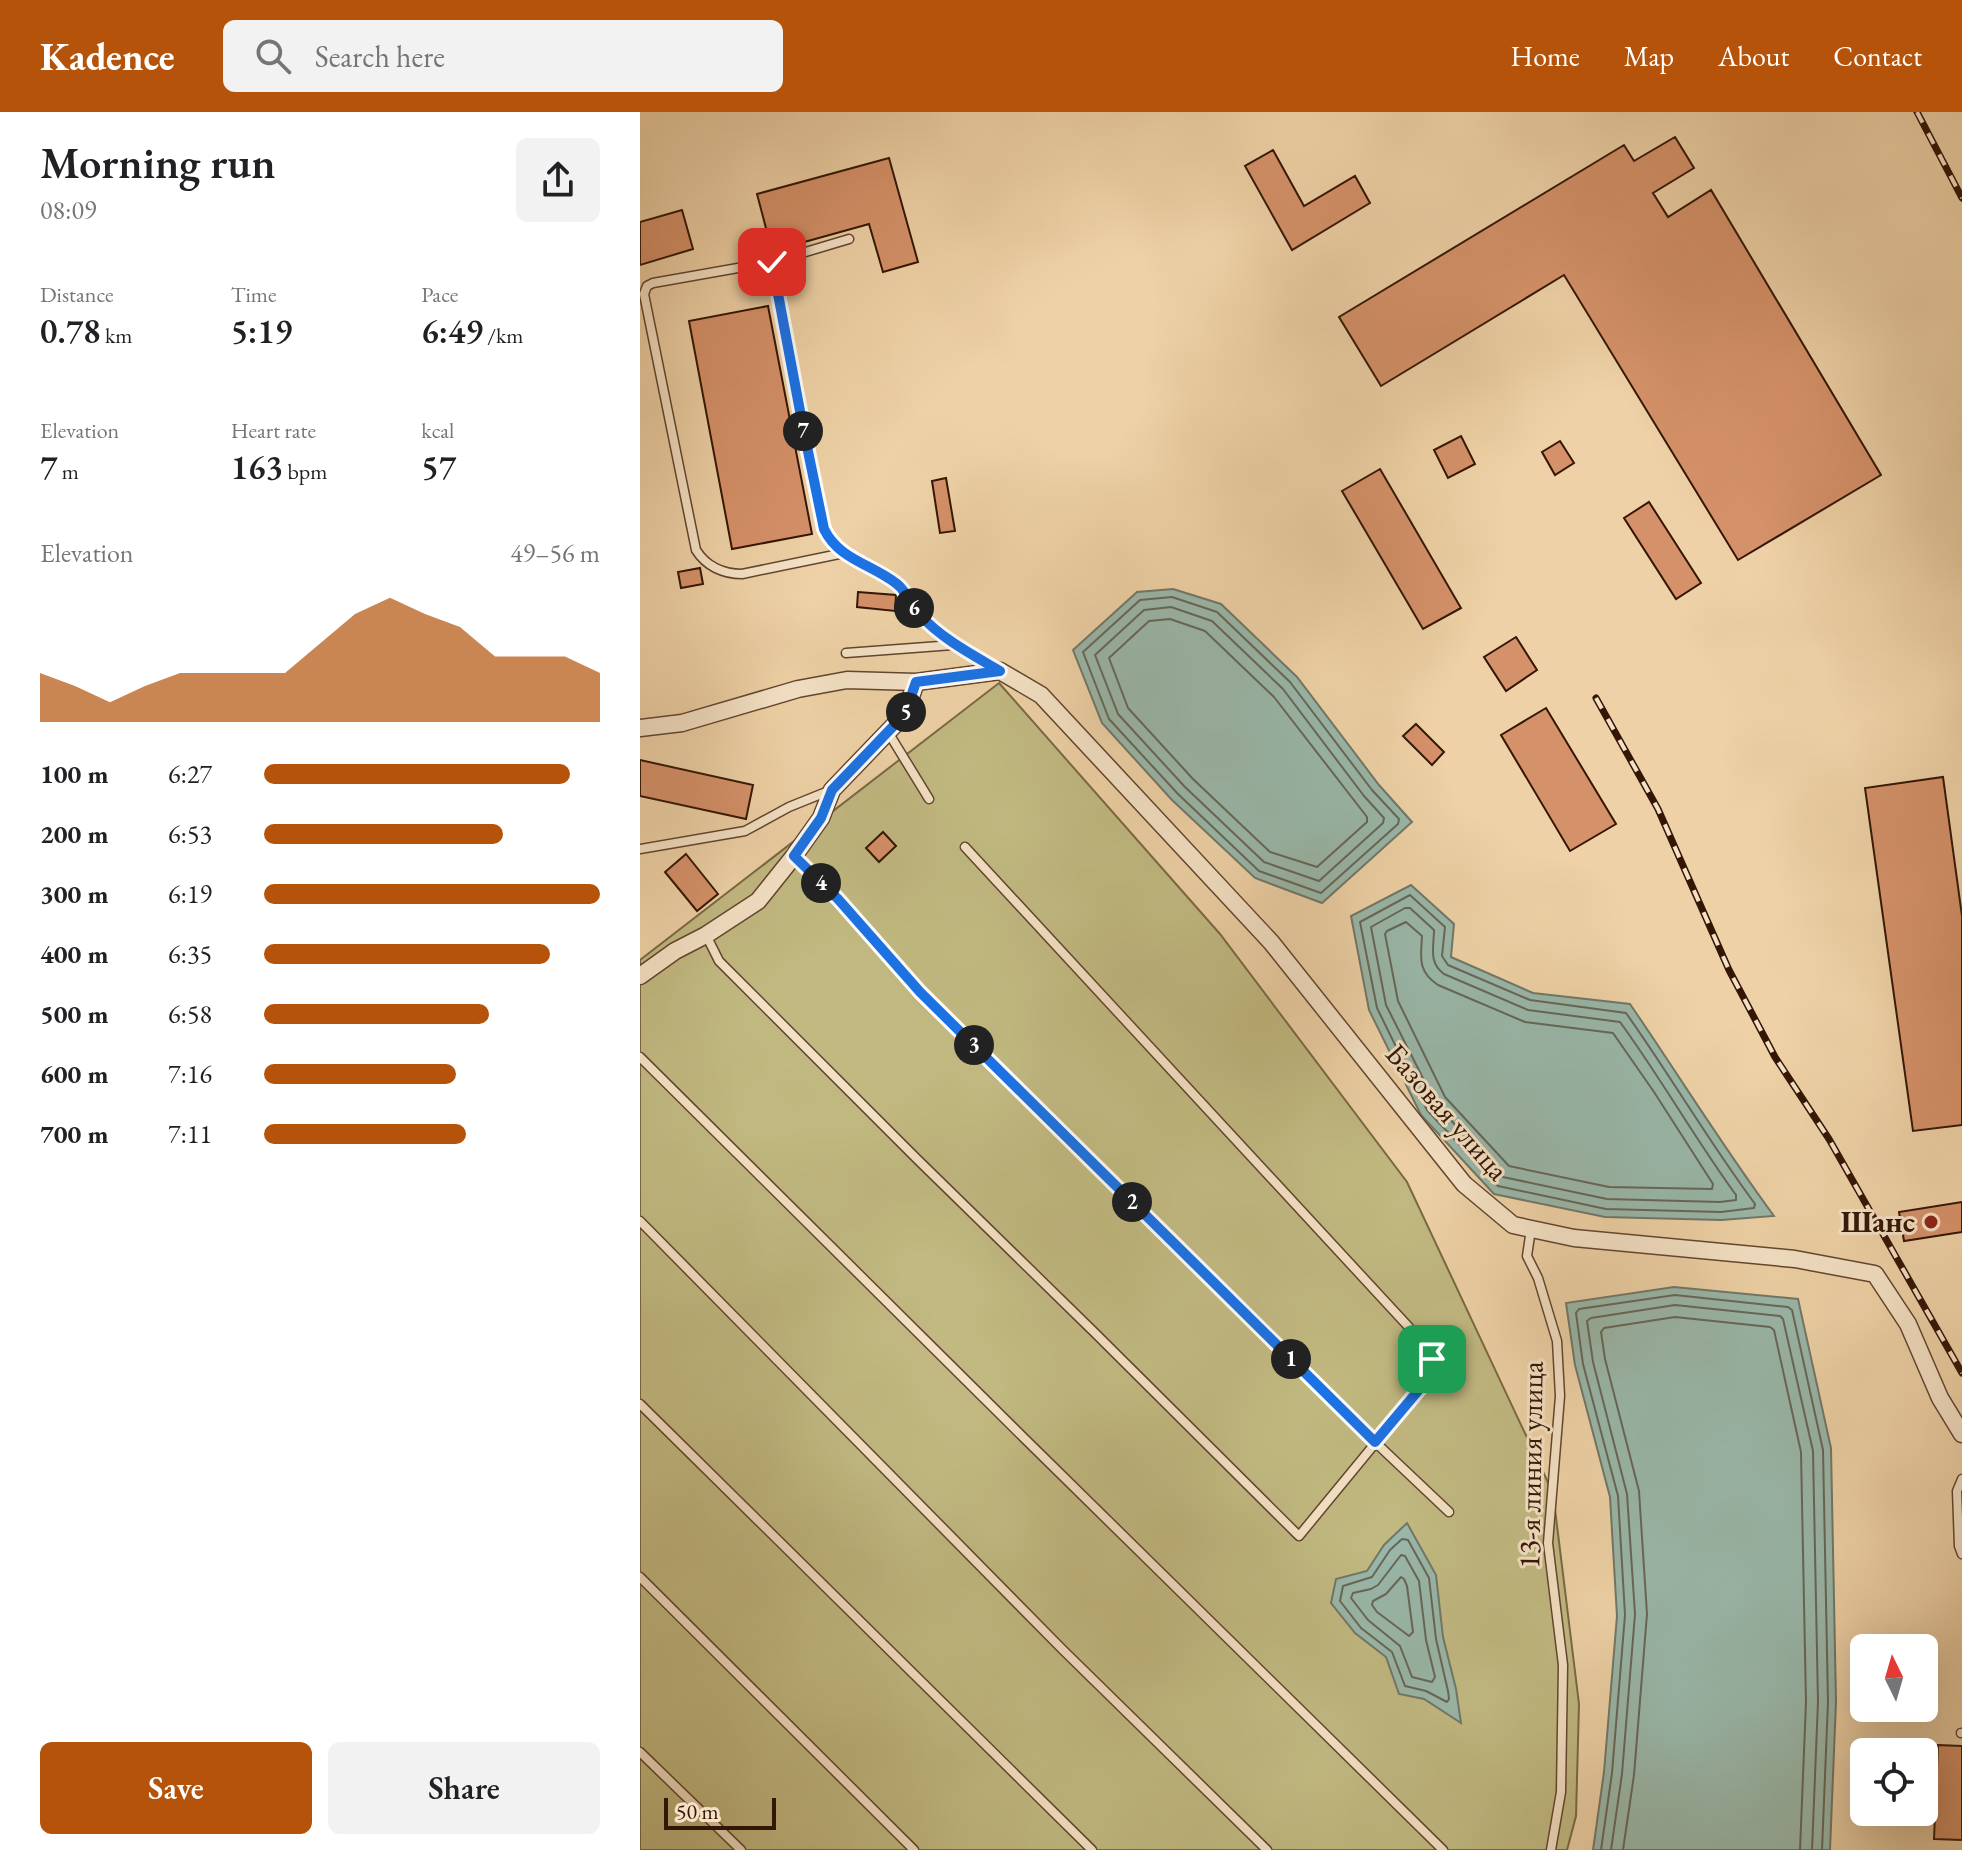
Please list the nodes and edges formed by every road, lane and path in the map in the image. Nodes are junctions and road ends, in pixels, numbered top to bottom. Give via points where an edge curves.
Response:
1 (849, 239) dead end
2 (772, 262) junction
3 (844, 553) junction
4 (954, 645) junction
5 (846, 653) dead end
6 (1000, 671) junction
7 (916, 682) junction
8 (640, 728) edge
9 (888, 732) junction
10 (832, 790) junction
11 (929, 799) dead end
12 (965, 847) dead end
13 (640, 849) edge
14 (794, 856) junction
15 (706, 935) junction
16 (640, 976) edge
17 (640, 1057) edge
18 (640, 1221) edge
19 (1531, 1229) junction
20 (640, 1404) edge
21 (1962, 1434) edge
22 (1375, 1442) junction
23 (1962, 1479) edge
24 (1449, 1512) dead end
25 (1962, 1554) edge
26 (640, 1577) edge
27 (640, 1752) edge
28 (741, 1850) edge
29 (914, 1850) edge
30 (1092, 1850) edge
31 (1267, 1850) edge
32 (1443, 1850) edge
33 (1551, 1850) edge

1 - 2 lane
2 - 3 lane via 824,529
2 - 3 lane via 653,283 644,294 696,550 710,566 732,574
3 - 4 lane via 897,584 917,612
4 - 5 lane
4 - 6 lane
6 - 7 street
6 - 19 street, Базовая улица via 1041,695 1271,942 1464,1184 1513,1225
7 - 8 street via 847,680 682,723
7 - 9 street via 905,714
9 - 10 street
9 - 11 lane
10 - 13 lane via 745,831
10 - 14 street via 821,818
12 - 22 lane via 1418,1337 1432,1359 1433,1373
14 - 15 street via 758,901
14 - 22 lane via 920,992
15 - 16 street
15 - 22 lane via 719,961 1299,1536
17 - 32 lane
18 - 31 lane
19 - 21 street, Базовая улица via 1574,1238 1795,1259 1875,1274 1908,1324
19 - 33 lane, 13-я линия улица via 1527,1256 1557,1341 1560,1396 1548,1543 1563,1665 1561,1792
20 - 30 lane
22 - 24 lane
23 - 25 lane via 1957,1491
26 - 29 lane
27 - 28 lane

